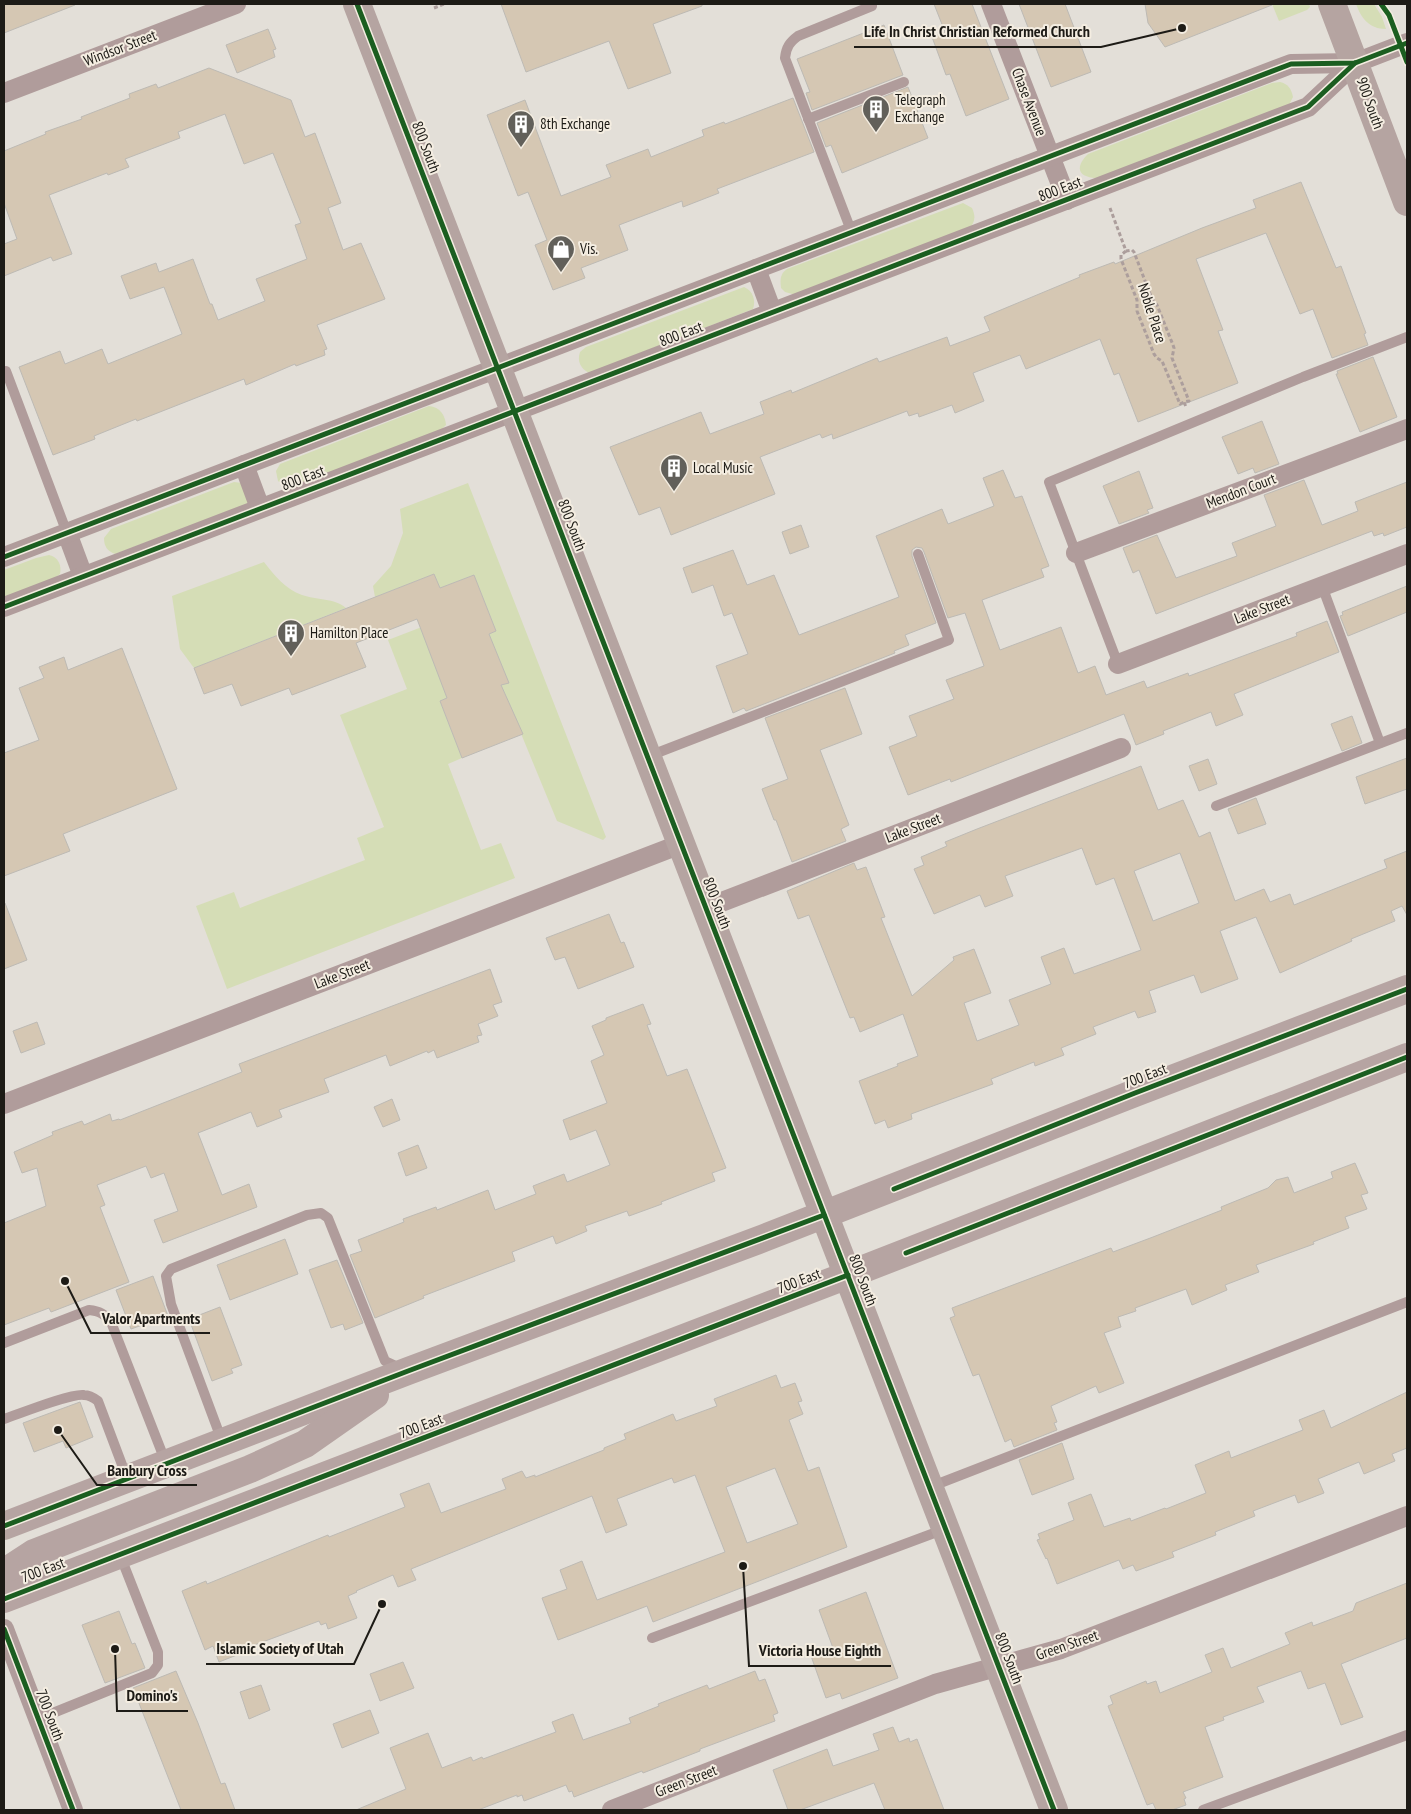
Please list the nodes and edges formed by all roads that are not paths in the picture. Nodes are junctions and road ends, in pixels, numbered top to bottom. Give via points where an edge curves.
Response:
1 (236, 4) edge
2 (357, 4) edge
3 (991, 4) edge
4 (1332, 4) edge
5 (872, 6) dead end
6 (1407, 43) edge
7 (1355, 63) junction
8 (904, 82) dead end
9 (4, 93) edge
10 (808, 119) junction
11 (1050, 157) junction
12 (1067, 200) junction
13 (1407, 202) edge
14 (852, 232) junction
15 (756, 269) junction
16 (772, 312) junction
17 (1407, 337) edge
18 (498, 368) junction
19 (6, 371) dead end
20 (514, 411) junction
21 (1407, 429) edge
22 (244, 465) junction
23 (260, 508) junction
24 (67, 533) junction
25 (918, 554) dead end
26 (1076, 554) junction
27 (1407, 554) edge
28 (4, 557) edge
29 (83, 576) junction
30 (1322, 586) junction
31 (4, 607) edge
32 (1118, 664) joint
33 (1407, 733) edge
34 (1380, 743) junction
35 (1121, 748) dead end
36 (648, 756) junction
37 (1216, 806) dead end
38 (681, 844) junction
39 (706, 908) junction
40 (1407, 989) edge
41 (1407, 1057) edge
42 (4, 1104) edge
43 (824, 1215) junction
44 (848, 1275) junction
45 (1407, 1302) edge
46 (4, 1343) edge
47 (408, 1371) junction
48 (4, 1419) edge
49 (223, 1443) junction
50 (166, 1464) junction
51 (128, 1479) junction
52 (929, 1487) junction
53 (1407, 1516) edge
54 (4, 1526) edge
55 (946, 1529) junction
56 (119, 1554) junction
57 (4, 1579) edge
58 (4, 1599) edge
59 (4, 1629) edge
60 (652, 1638) dead end
61 (998, 1666) junction
62 (38, 1719) junction
63 (1407, 1735) edge
64 (73, 1810) edge
65 (612, 1810) edge
66 (1054, 1810) edge
67 (1203, 1810) edge

1 - 9 street, Windsor Street
2 - 18 main road, 800 South
3 - 11 street, Chase Avenue
4 - 7 main road, 900 South
5 - 10 lane via 798,36 785,51
6 - 7 street, 800 East
7 - 11 street, 800 East via 1291,64
7 - 12 street, 800 East via 1308,108
7 - 13 main road, 900 South
8 - 10 lane
10 - 14 lane
11 - 12 street, Chase Avenue
11 - 14 street, 800 East
12 - 16 street, 800 East
14 - 15 street, 800 East
15 - 16 street
15 - 18 street, 800 East
16 - 20 street, 800 East
17 - 26 lane via 1049,482
18 - 20 main road, 800 South
18 - 22 street, 800 East
19 - 24 lane
20 - 23 street, 800 East
20 - 36 main road, 800 South
21 - 26 street, Mendon Court
22 - 23 street
22 - 24 street, 800 East
23 - 29 street, 800 East
24 - 28 street, 800 East
24 - 29 street
25 - 36 lane via 950,640
26 - 32 lane
27 - 30 street, Lake Street
29 - 31 street, 800 East
30 - 32 street, Lake Street
30 - 34 lane
33 - 34 lane
34 - 37 lane
35 - 39 street, Lake Street
36 - 38 main road, 800 South
38 - 39 main road, 800 South
38 - 42 street, Lake Street
39 - 43 main road, 800 South
40 - 43 main road, 700 East
41 - 44 main road, 700 East
43 - 44 main road, 800 South
43 - 47 main road, 700 East
44 - 52 main road, 800 South
44 - 56 main road, 700 East
45 - 52 lane
46 - 50 lane via 89,1310 100,1311 111,1322
47 - 49 main road, 700 East
47 - 49 lane via 385,1361 328,1218 321,1213 298,1218 171,1269 166,1276 171,1304
47 - 57 main road via 305,1444 250,1469 34,1553 8,1570
48 - 51 lane via 82,1394 91,1396 98,1401
49 - 50 main road, 700 East
50 - 51 main road, 700 East
51 - 54 main road, 700 East
52 - 55 main road, 800 South
53 - 61 street, Green Street via 1061,1649
55 - 60 lane
55 - 61 main road, 800 South
56 - 58 main road, 700 East
56 - 62 lane via 158,1652 158,1665 152,1673
59 - 62 street, 700 South
61 - 65 street, Green Street via 935,1684
61 - 66 main road, 800 South
62 - 64 street, 700 South
63 - 67 lane

